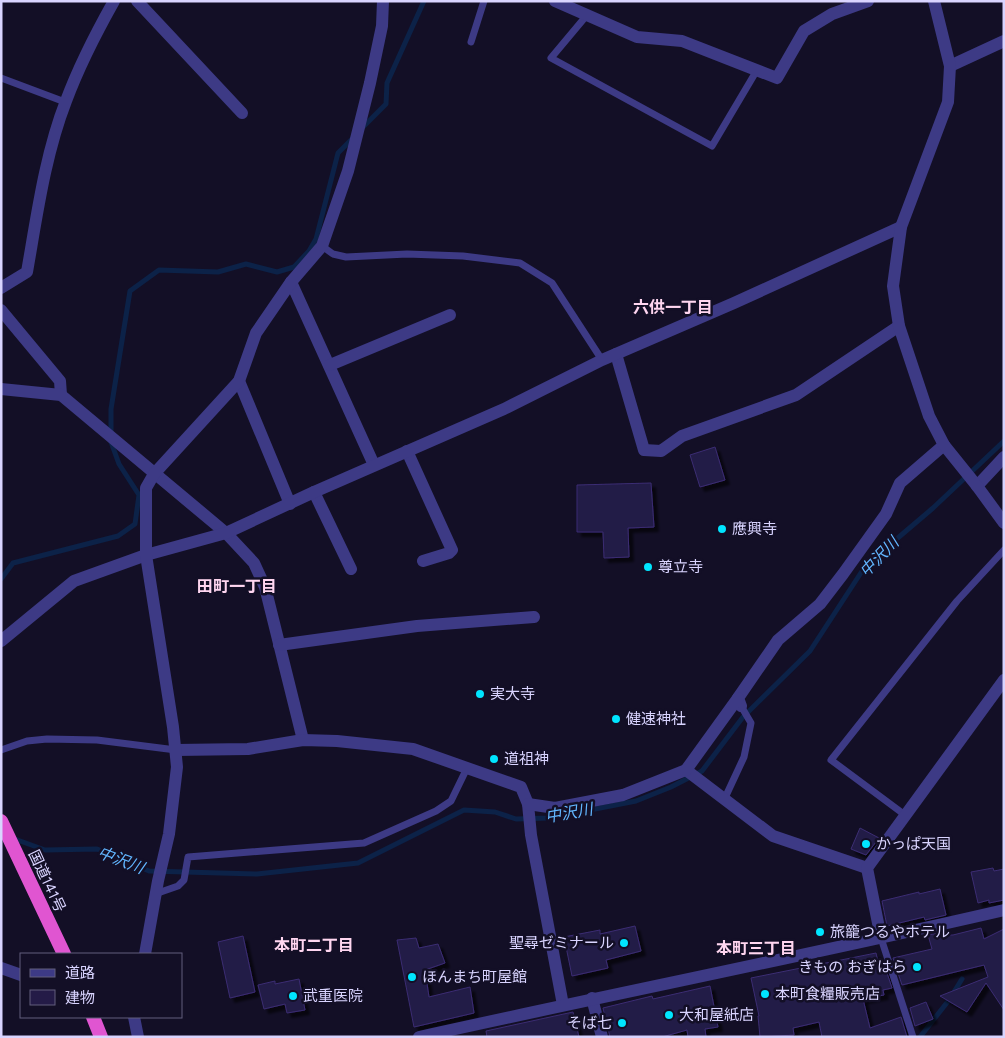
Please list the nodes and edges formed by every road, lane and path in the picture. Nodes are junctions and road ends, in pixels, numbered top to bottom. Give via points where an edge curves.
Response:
1 (114, 1) edge
2 (137, 1) edge
3 (383, 1) edge
4 (484, 1) edge
5 (555, 1) edge
6 (868, 1) edge
7 (934, 1) edge
8 (587, 15) junction
9 (1004, 41) edge
10 (471, 42) dead end
11 (950, 66) junction
12 (757, 70) junction
13 (1, 78) edge
14 (65, 102) junction
15 (242, 113) dead end
16 (901, 227) junction
17 (322, 246) junction
18 (292, 282) junction
19 (1, 288) edge
20 (1, 310) edge
21 (450, 315) dead end
22 (899, 326) junction
23 (616, 354) junction
24 (602, 360) junction
25 (330, 365) junction
26 (239, 381) junction
27 (1, 389) edge
28 (60, 395) junction
29 (944, 445) junction
30 (407, 451) junction
31 (1004, 457) edge
32 (374, 465) junction
33 (154, 474) junction
34 (976, 485) junction
35 (314, 492) junction
36 (290, 504) junction
37 (1004, 524) edge
38 (226, 533) junction
39 (1004, 550) edge
40 (146, 556) junction
41 (423, 561) dead end
42 (351, 569) dead end
43 (534, 617) dead end
44 (1, 641) edge
45 (279, 645) junction
46 (1004, 680) edge
47 (740, 702) junction
48 (303, 740) junction
49 (1, 750) edge
50 (176, 750) junction
51 (467, 768) junction
52 (686, 770) junction
53 (724, 800) junction
54 (527, 808) junction
55 (905, 815) junction
56 (1, 821) edge
57 (867, 868) junction
58 (156, 887) junction
59 (1004, 910) edge
60 (881, 938) junction
61 (64, 953) edge
62 (145, 953) edge
63 (1, 968) edge
64 (20, 975) edge
65 (592, 998) junction
66 (563, 1005) junction
67 (93, 1018) edge
68 (134, 1018) edge
69 (913, 1036) edge
70 (101, 1037) edge
71 (138, 1037) edge
72 (419, 1037) edge
73 (602, 1037) edge

1 - 14 street via 94,36
2 - 15 street
3 - 17 street via 382,26 370,83 348,171
4 - 10 lane
5 - 8 street
6 - 12 street via 832,14 804,31 777,78
7 - 11 street
8 - 12 street via 637,37 682,41
8 - 12 lane via 551,58 712,146
9 - 11 street
11 - 16 street via 948,102
13 - 14 lane
14 - 19 street via 48,162 27,272
16 - 22 street via 893,286
16 - 23 street
17 - 18 street
17 - 24 lane via 333,254 346,257 407,254 520,263 552,283
18 - 25 street
18 - 26 street via 256,333
20 - 28 street via 60,381
21 - 25 street
22 - 23 street via 796,395 682,436 661,451 644,450
22 - 29 street via 929,416
23 - 24 street
24 - 30 street via 504,409
25 - 32 street
26 - 33 street
26 - 36 street
27 - 28 street
28 - 33 street
29 - 34 street
29 - 47 street via 900,483 886,514 843,574 820,604 778,640
30 - 32 street
30 - 41 street via 452,550
31 - 34 street
32 - 35 street
33 - 38 street
33 - 40 street via 146,488
34 - 37 street
35 - 36 street
35 - 42 street
36 - 38 street
38 - 40 street
38 - 45 street via 254,563 262,579
39 - 55 lane via 958,601 831,760
40 - 44 street via 74,581
40 - 50 street
43 - 45 street via 417,626
45 - 48 street
46 - 55 street
47 - 52 street
47 - 53 lane via 751,724 744,757
48 - 50 street via 248,749
48 - 51 street via 413,749
49 - 50 lane via 27,741 47,739 97,740
50 - 58 street via 178,767 170,834
51 - 54 street via 521,787
51 - 58 lane via 451,801 364,843 188,857 184,880 178,886
52 - 53 street
52 - 54 street via 623,795 555,808
53 - 57 street via 773,836
54 - 66 street
55 - 57 street
56 - 61 highway, 国道141号
57 - 60 street
58 - 62 street
59 - 60 street
60 - 65 street
60 - 69 lane
63 - 64 street
65 - 66 street
65 - 73 street
66 - 72 street
67 - 70 highway
68 - 71 street

